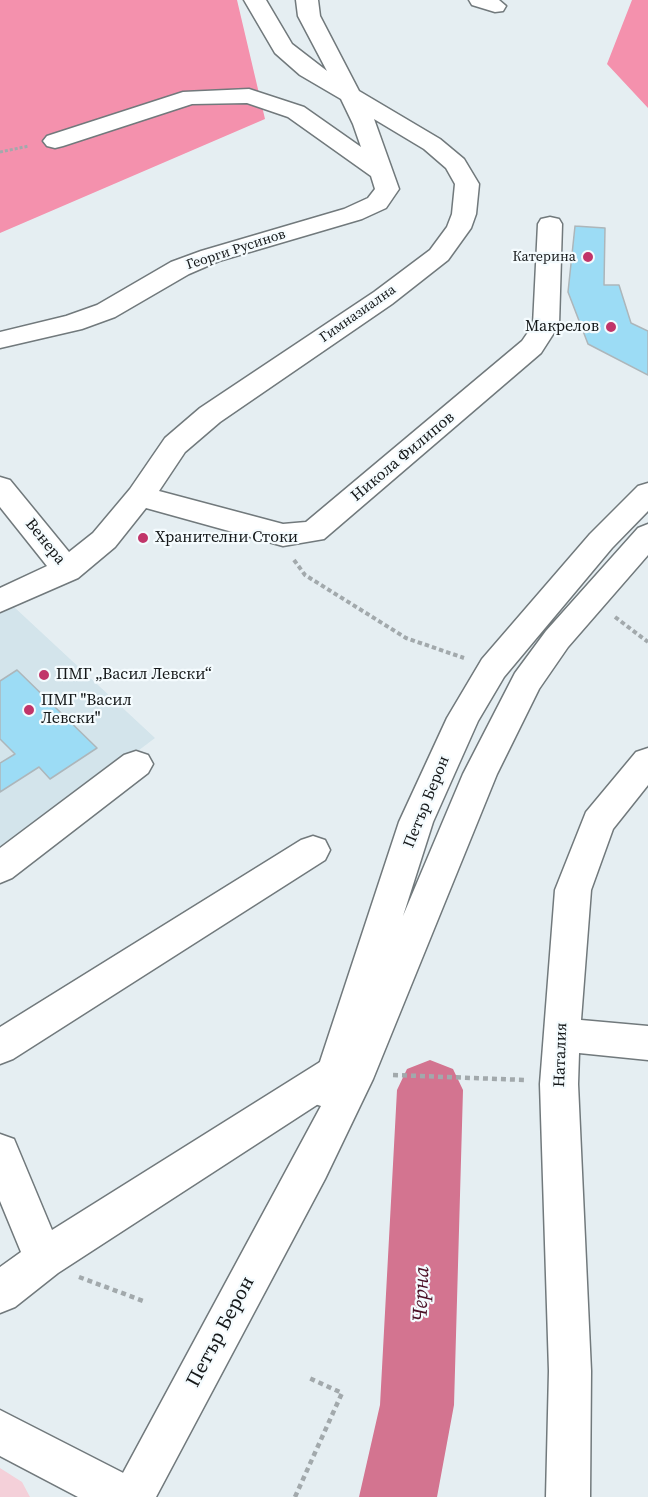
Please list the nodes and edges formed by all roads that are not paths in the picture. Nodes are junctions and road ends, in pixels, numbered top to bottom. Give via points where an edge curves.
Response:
1 (255, 0) edge
2 (307, 0) edge
3 (349, 94) junction
4 (55, 141) dead end
5 (382, 173) junction
6 (550, 224) dead end
7 (0, 340) edge
8 (0, 487) edge
9 (648, 493) edge
10 (140, 496) junction
11 (646, 539) edge
12 (67, 570) junction
13 (0, 600) edge
14 (648, 761) edge
15 (136, 764) dead end
16 (313, 850) dead end
17 (0, 868) edge
18 (561, 1035) junction
19 (648, 1043) edge
20 (0, 1047) edge
21 (343, 1076) junction
22 (0, 1152) edge
23 (44, 1259) junction
24 (0, 1293) edge
25 (570, 1371) junction
26 (0, 1432) edge
27 (123, 1497) edge
28 (132, 1497) edge
29 (568, 1497) edge
30 (590, 1497) edge

1 - 3 street, Гимназиална via 283,48 308,70
2 - 3 street, Георги Русинов via 309,16
3 - 5 street, Георги Русинов via 365,124
3 - 10 street, Гимназиална via 432,144 456,164 467,184 459,228 439,255 383,298 210,415 175,446
4 - 5 street via 191,98 249,96 296,112
5 - 7 street, Георги Русинов via 387,189 377,203 353,214 210,256 180,268 106,311 73,323
6 - 10 street, Никола Филипов via 546,325 532,347 314,532 283,535
8 - 12 street, Венера
9 - 21 street, Петър Берон via 494,668 463,718 416,822
10 - 12 street, Гимназиална via 104,540
11 - 21 street, Петър Берон via 557,639 526,682
12 - 13 street, Гимназиална
14 - 18 street, Наталия via 598,822 573,890
15 - 17 street
16 - 20 street
18 - 19 street
18 - 25 street, Наталия via 559,1084
21 - 23 street
21 - 28 street, Петър Берон via 310,1166
22 - 23 street
23 - 24 street
25 - 29 street, Наталия
25 - 30 street, Наталия
26 - 27 street

